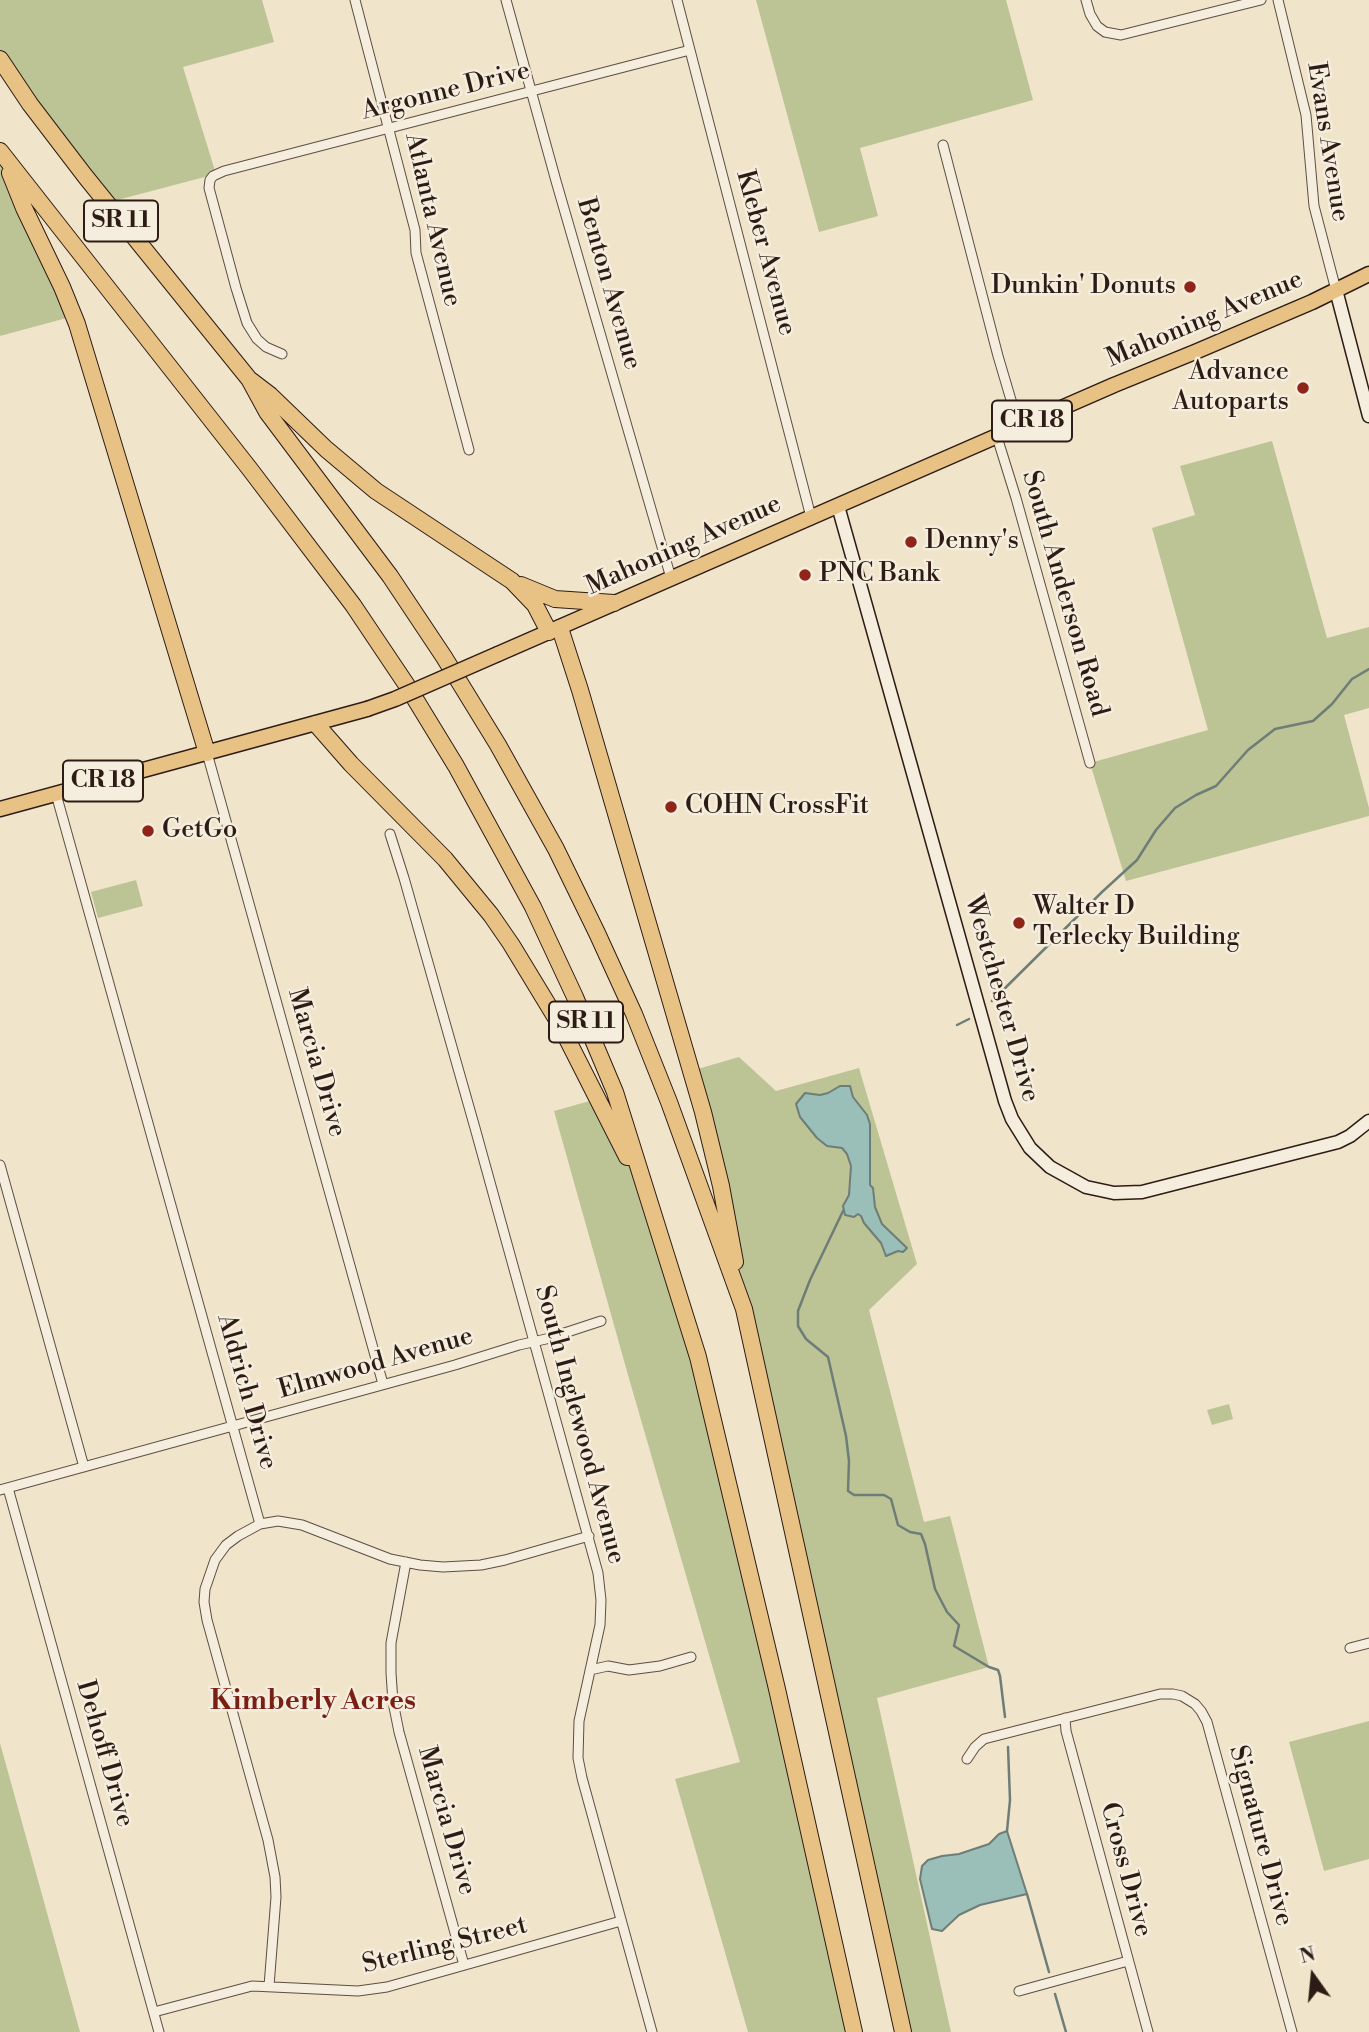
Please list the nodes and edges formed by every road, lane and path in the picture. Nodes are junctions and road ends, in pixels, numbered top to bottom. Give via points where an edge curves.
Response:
1 (355, 0) edge
2 (506, 0) edge
3 (677, 0) edge
4 (1086, 0) edge
5 (1261, 0) edge
6 (1278, 0) edge
7 (690, 50) junction
8 (0, 59) edge
9 (531, 92) junction
10 (389, 129) junction
11 (943, 145) dead end
12 (2, 154) edge
13 (1369, 274) edge
14 (1336, 290) junction
15 (282, 354) dead end
16 (249, 379) junction
17 (1369, 416) edge
18 (1019, 426) junction
19 (997, 437) junction
20 (469, 450) dead end
21 (838, 506) junction
22 (811, 517) junction
23 (671, 578) junction
24 (512, 581) junction
25 (614, 603) junction
26 (555, 630) junction
27 (316, 724) junction
28 (207, 753) junction
29 (1090, 763) dead end
30 (56, 794) junction
31 (0, 809) edge
32 (390, 834) dead end
33 (1369, 1121) edge
34 (0, 1165) edge
35 (647, 1197) junction
36 (744, 1309) junction
37 (601, 1321) dead end
38 (534, 1342) junction
39 (383, 1384) junction
40 (233, 1426) junction
41 (84, 1467) junction
42 (4, 1489) edge
43 (260, 1524) junction
44 (589, 1536) junction
45 (406, 1562) junction
46 (1369, 1643) edge
47 (1350, 1648) dead end
48 (691, 1657) dead end
49 (590, 1670) junction
50 (1065, 1718) junction
51 (967, 1759) dead end
52 (621, 1921) junction
53 (1128, 1961) junction
54 (464, 1965) junction
55 (269, 1986) junction
56 (1019, 1991) dead end
57 (154, 2011) junction
58 (159, 2032) edge
59 (652, 2032) edge
60 (854, 2032) edge
61 (903, 2032) edge
62 (1148, 2032) edge
63 (1292, 2032) edge

1 - 10 street, Atlanta Avenue
2 - 9 street, Benton Avenue
3 - 7 street, Kleber Avenue
4 - 5 street via 1097,26 1121,35
6 - 14 street, Evans Avenue via 1306,115 1314,206
7 - 9 street, Argonne Drive
7 - 22 street, Kleber Avenue
8 - 16 highway, SR 11 via 85,176
9 - 10 street, Argonne Drive
9 - 23 street, Benton Avenue
10 - 15 street, Argonne Drive via 212,176 209,188 247,323 266,347
10 - 20 street, Atlanta Avenue via 415,230 416,253
11 - 18 street
12 - 28 highway via 77,324
12 - 35 highway, SR 11 via 313,551 425,714 496,836 575,996 615,1092
13 - 14 main road, Mahoning Avenue / CR 18
14 - 17 street
14 - 18 main road, Mahoning Avenue / CR 18
16 - 24 highway via 366,482
16 - 36 highway, SR 11 via 267,412 390,576 444,657 556,849 634,1014
18 - 19 main road, Mahoning Avenue / CR 18
19 - 21 main road, Mahoning Avenue / CR 18
19 - 29 street, South Anderson Road
21 - 22 main road, Mahoning Avenue / CR 18
21 - 33 street, Westchester Drive via 1005,1101 1030,1148 1050,1167 1087,1187 1114,1193 1142,1192 1338,1142
22 - 23 main road, Mahoning Avenue / CR 18
23 - 25 main road, Mahoning Avenue / CR 18
24 - 25 highway via 555,599
24 - 26 highway
25 - 26 main road, Mahoning Avenue / CR 18
26 - 27 main road, Mahoning Avenue / CR 18, bridge via 395,699
26 - 36 highway via 580,690 706,1124
27 - 28 main road, Mahoning Avenue / CR 18
27 - 35 highway via 446,859 512,944 559,1023
28 - 30 main road, Mahoning Avenue / CR 18
28 - 39 street, Marcia Drive
30 - 31 main road, Mahoning Avenue / CR 18
30 - 40 street, Aldrich Drive
32 - 38 street, South Inglewood Avenue
34 - 41 street
35 - 60 highway, SR 11 via 717,1433
36 - 61 highway, SR 11
37 - 38 street, Elmwood Avenue
38 - 39 street, Elmwood Avenue
38 - 44 street, South Inglewood Avenue
39 - 40 street, Elmwood Avenue
40 - 41 street, Elmwood Avenue
40 - 43 street, Aldrich Drive
41 - 42 street, Elmwood Avenue
42 - 57 street, Dehoff Drive
43 - 45 street via 295,1523
43 - 55 street via 226,1545 215,1560 204,1602 273,1859 276,1897
44 - 45 street via 481,1565 443,1567
44 - 49 street, South Inglewood Avenue via 601,1600
45 - 54 street, Marcia Drive via 391,1643 393,1702
46 - 47 street
48 - 49 street via 629,1670 608,1666
49 - 52 street, South Inglewood Avenue via 579,1721 578,1758
50 - 51 street via 984,1739
50 - 53 street, Cross Drive
50 - 63 street, Signature Drive via 1173,1693 1201,1711
52 - 54 street, Sterling Street
52 - 59 street, South Inglewood Avenue
53 - 56 street
53 - 62 street, Cross Drive
54 - 55 street, Sterling Street via 368,1990
55 - 57 street, Sterling Street via 239,1988
57 - 58 street, Dehoff Drive

